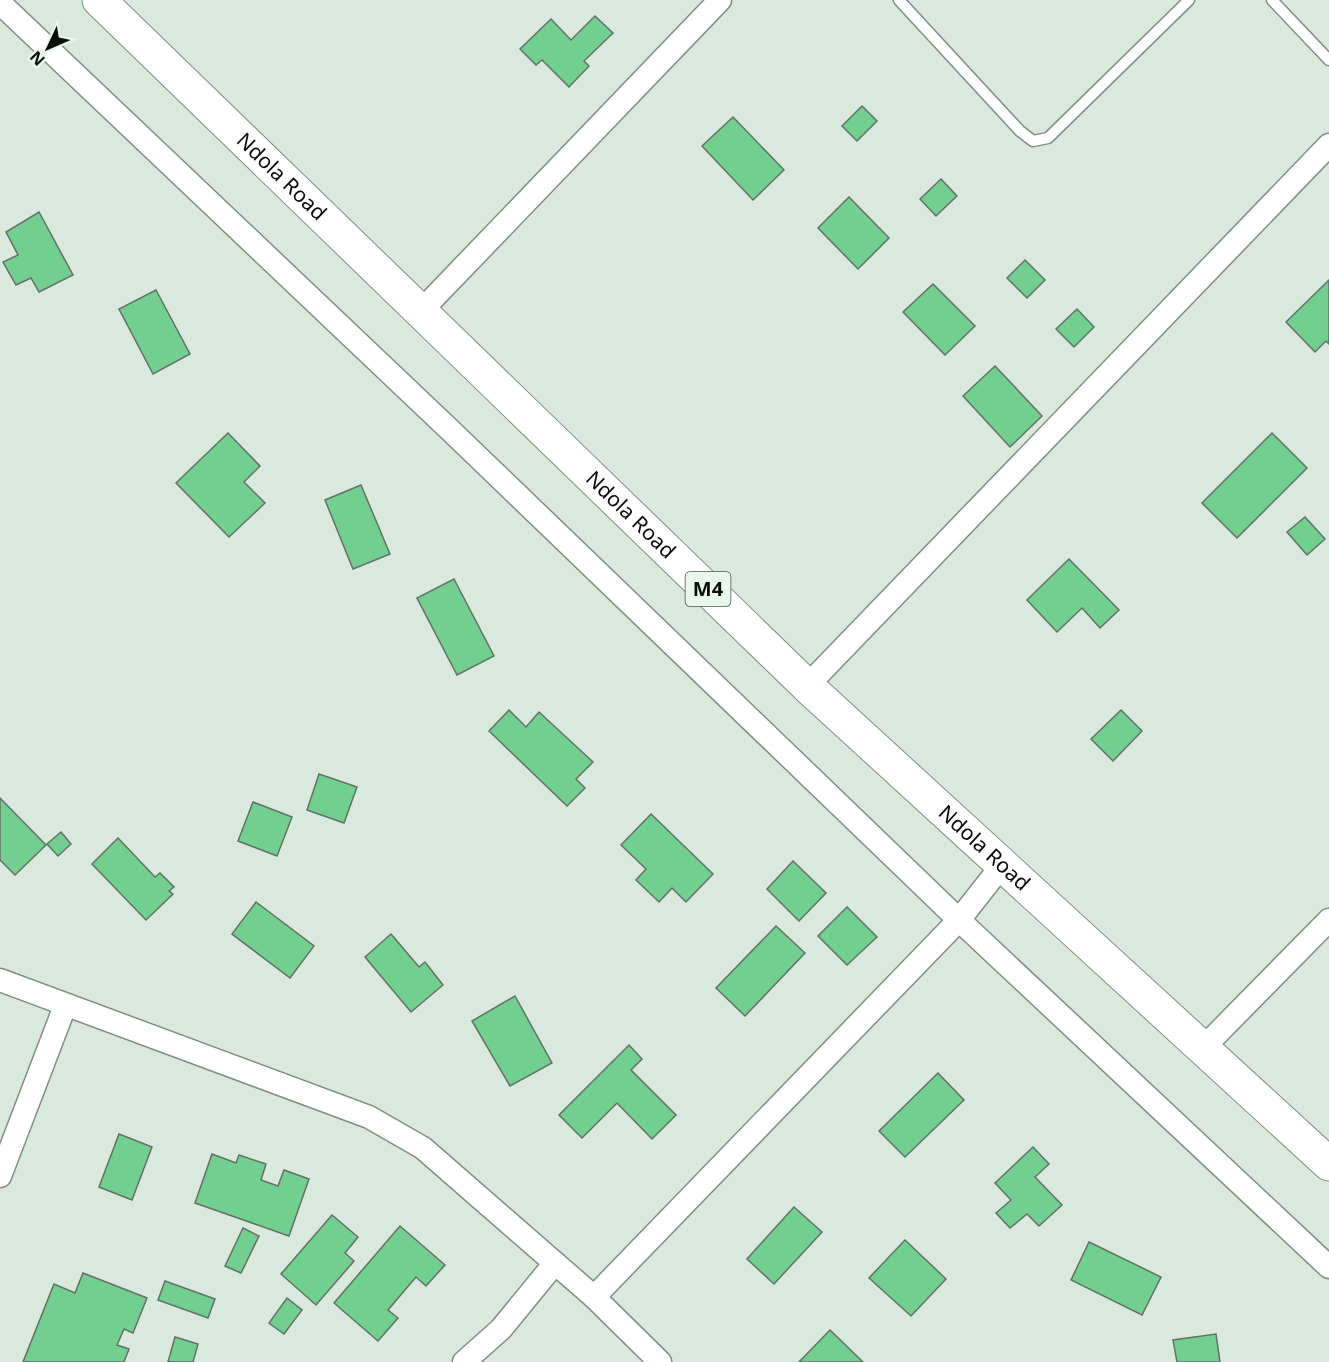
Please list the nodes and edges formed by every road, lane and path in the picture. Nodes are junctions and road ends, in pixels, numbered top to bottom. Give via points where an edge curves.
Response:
1 (99, 0) edge
2 (720, 0) edge
3 (899, 0) edge
4 (1189, 0) edge
5 (1272, 0) edge
6 (0, 3) edge
7 (1329, 60) edge
8 (1329, 145) edge
9 (421, 310) junction
10 (807, 686) junction
11 (1004, 864) junction
12 (959, 920) junction
13 (1329, 920) edge
14 (0, 980) edge
15 (66, 1006) junction
16 (1203, 1048) junction
17 (1329, 1164) edge
18 (0, 1176) edge
19 (555, 1263) junction
20 (1329, 1267) edge
21 (594, 1297) junction
22 (464, 1362) edge
23 (660, 1362) edge

1 - 9 main road, Ndola Road / M4
2 - 9 street
3 - 4 lane via 1033,141 1048,138
5 - 7 lane
6 - 12 street
8 - 10 street
9 - 10 main road, Ndola Road / M4
10 - 11 main road, Ndola Road / M4
11 - 12 street
11 - 16 main road, Ndola Road / M4
12 - 20 street
12 - 21 street
13 - 16 street
14 - 15 street
15 - 18 street
15 - 19 street via 369,1117 423,1148
16 - 17 main road, Ndola Road / M4
19 - 21 street
19 - 22 street via 501,1329
21 - 23 street

